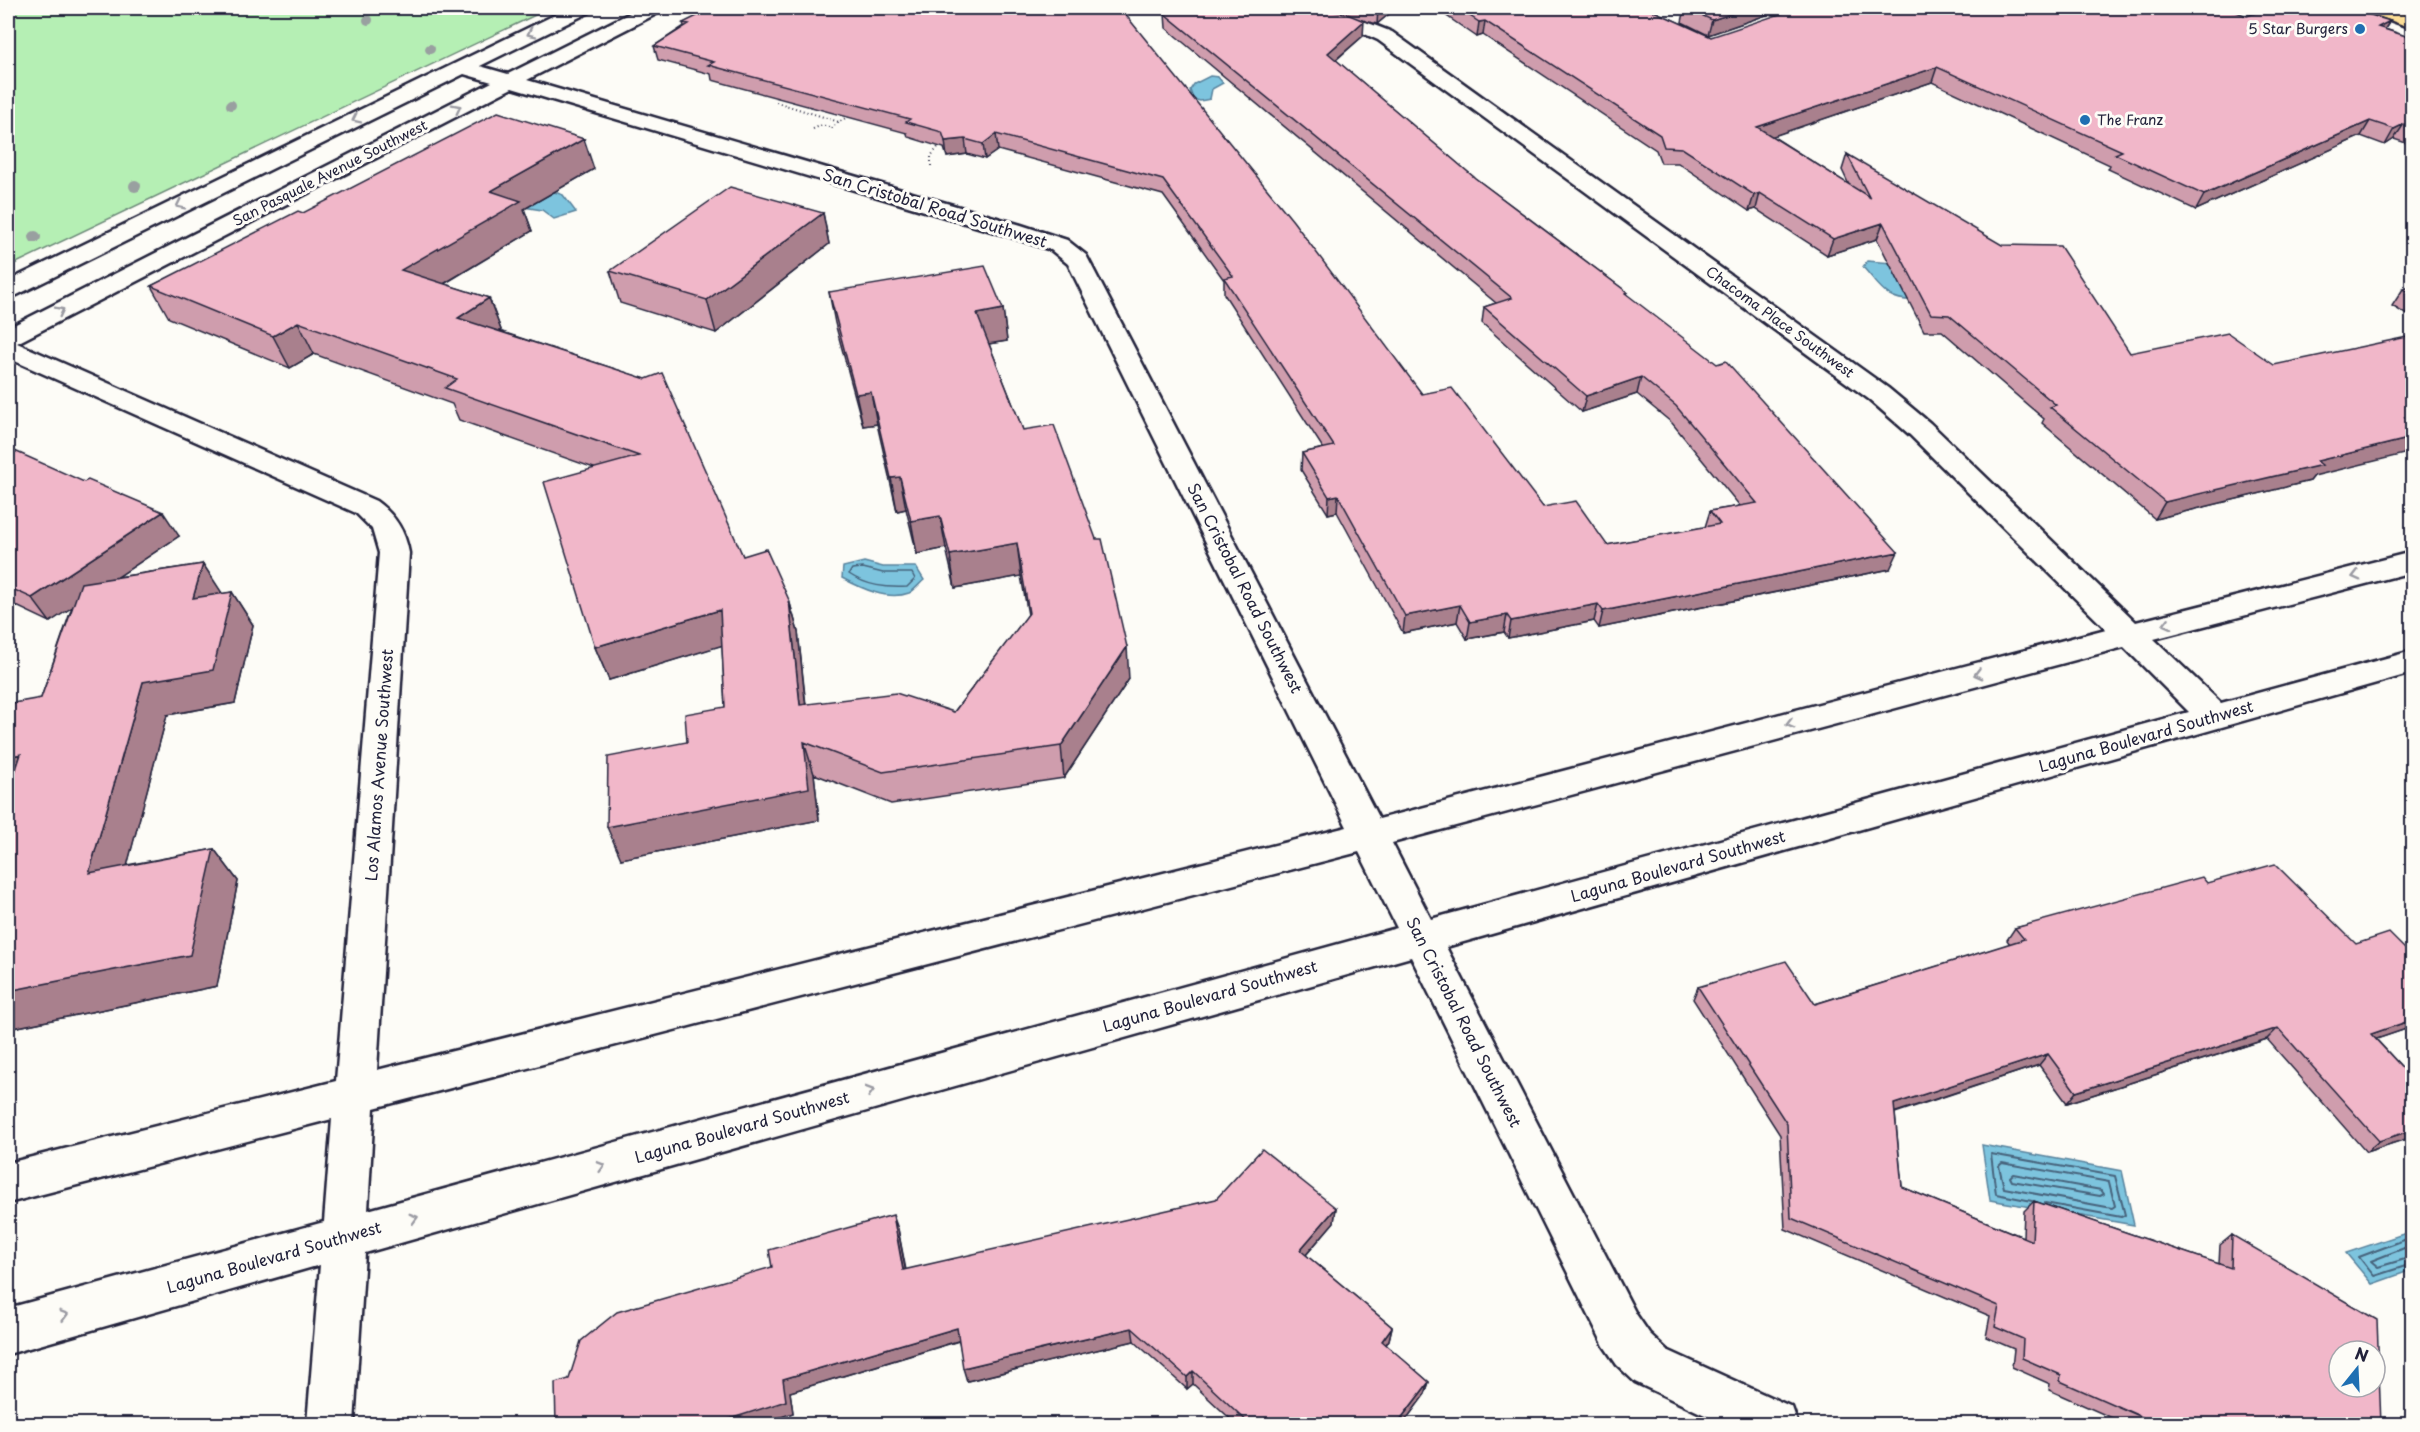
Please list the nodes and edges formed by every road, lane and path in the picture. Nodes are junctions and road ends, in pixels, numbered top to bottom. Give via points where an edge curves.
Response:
1 (583, 8) edge
2 (653, 8) edge
3 (1288, 8) edge
4 (2374, 8) edge
5 (2412, 22) edge
6 (461, 67) junction
7 (509, 81) junction
8 (776, 102) edge
9 (846, 117) edge
10 (8, 290) edge
11 (8, 338) edge
12 (8, 349) edge
13 (2412, 562) edge
14 (2130, 634) junction
15 (2412, 662) edge
16 (2216, 717) junction
17 (1370, 835) junction
18 (1422, 938) junction
19 (355, 1094) junction
20 (8, 1183) edge
21 (344, 1237) junction
22 (8, 1331) edge
23 (331, 1425) edge
24 (1775, 1425) edge

1 -> 6 street
2 - 7 street, San Pasquale Avenue Southwest
3 - 14 street, Chacoma Place Southwest via 1353,22 1385,36 1879,394 1920,429
4 - 5 main road
6 - 7 street, San Cristobal Road Southwest
6 -> 10 street
11 -> 7 street, San Pasquale Avenue Southwest
7 - 17 street, San Cristobal Road Southwest via 1021,233 1059,245 1078,260
8 - 9 path via 839,122
12 - 19 street, Los Alamos Avenue Southwest via 366,507 382,518 392,534 393,565
13 -> 14 street
14 - 16 street, Chacoma Place Southwest
14 -> 17 street
15 - 16 street, Laguna Boulevard Southwest
16 - 18 street, Laguna Boulevard Southwest
17 - 18 street, San Cristobal Road Southwest
17 - 19 street
21 -> 18 street, Laguna Boulevard Southwest
18 - 24 street, San Cristobal Road Southwest via 1633,1349 1651,1366
19 - 20 street
19 - 21 street, Los Alamos Avenue Southwest
22 -> 21 street, Laguna Boulevard Southwest
21 - 23 street, Los Alamos Avenue Southwest

